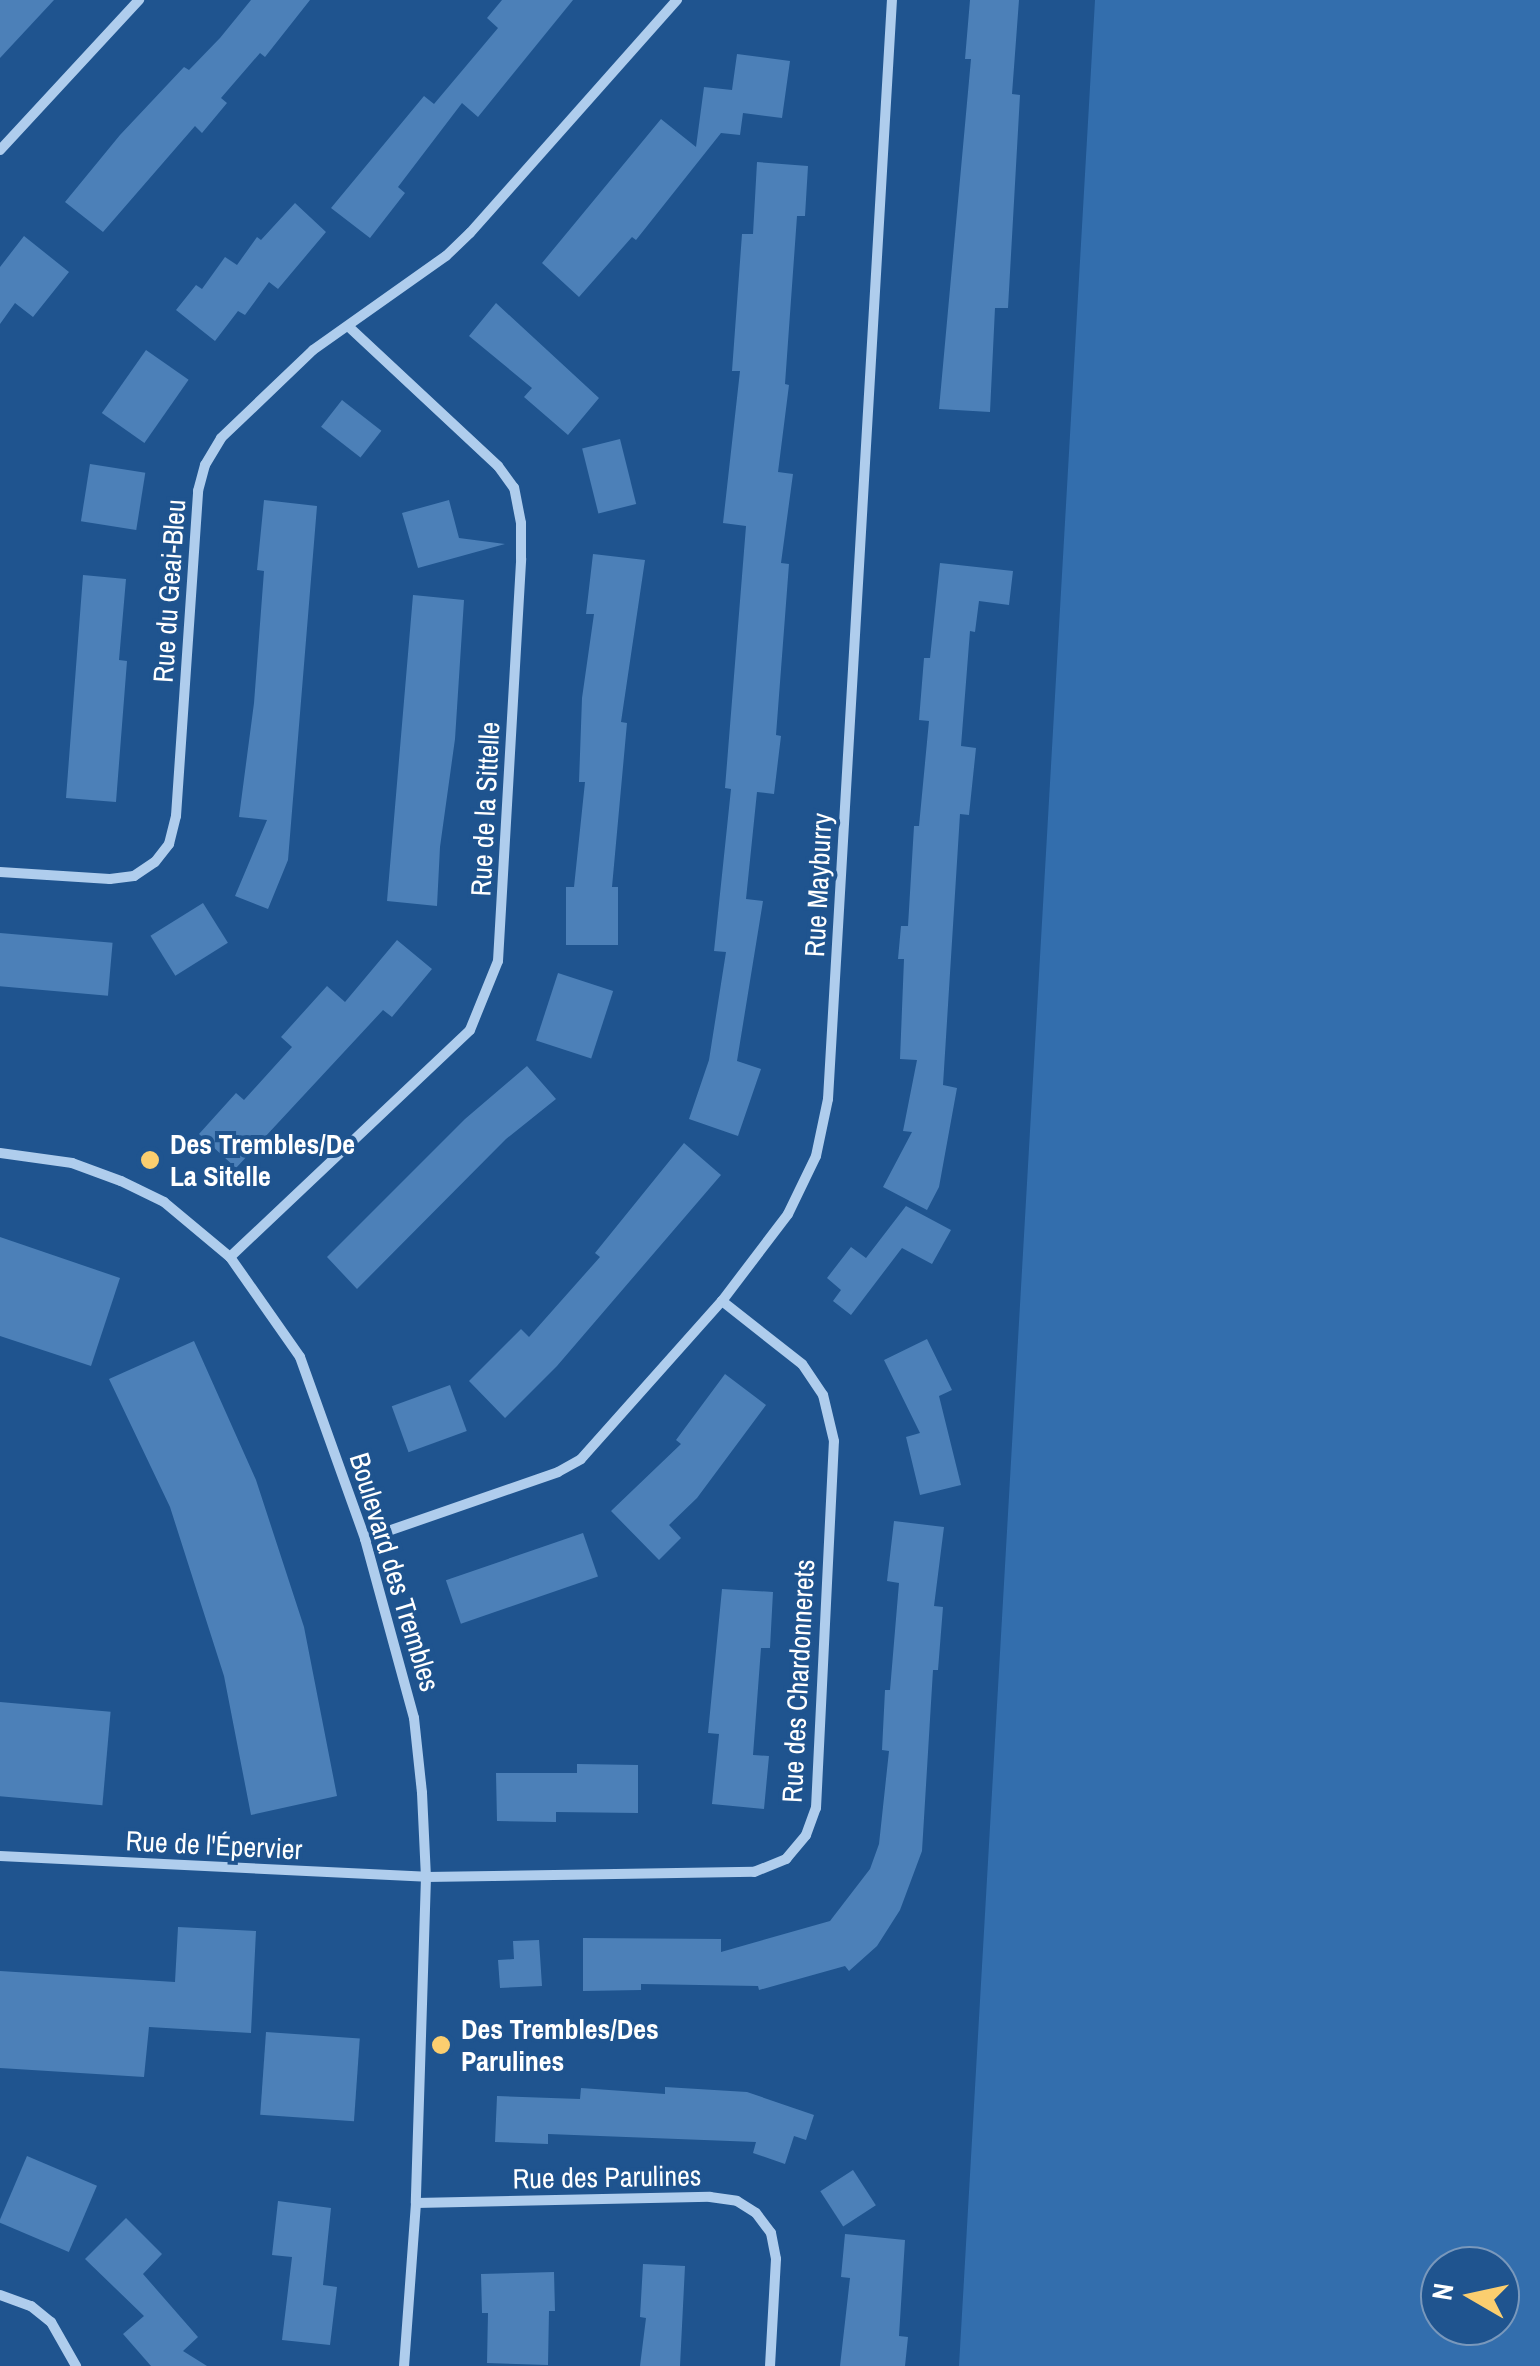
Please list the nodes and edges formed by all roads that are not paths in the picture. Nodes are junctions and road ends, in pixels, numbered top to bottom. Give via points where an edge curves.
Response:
1 (139, 0) edge
2 (677, 0) edge
3 (892, 0) edge
4 (0, 150) edge
5 (348, 326) junction
6 (0, 872) edge
7 (0, 1153) edge
8 (230, 1257) junction
9 (722, 1301) junction
10 (365, 1539) junction
11 (0, 1856) edge
12 (426, 1878) junction
13 (416, 2203) junction
14 (0, 2295) edge
15 (76, 2366) edge
16 (404, 2366) edge
17 (770, 2366) edge

1 - 4 street
2 - 5 street, Rue du Geai-Bleu via 470,233
3 - 9 street, Rue Mayburry via 828,1099 804,1185
5 - 6 street, Rue du Geai-Bleu via 313,350 221,438 205,465 194,528 170,844 134,876
5 - 8 street, Rue de la Sittelle via 514,488 521,559 498,961 470,1030
7 - 8 street, Boulevard des Trembles via 72,1163 121,1181 164,1202
8 - 10 street, Boulevard des Trembles via 300,1357
9 - 10 street, Rue Mayburry via 581,1460
9 - 12 street, Rue des Chardonnerets via 802,1364 823,1395 834,1441 816,1808 806,1835 786,1859 754,1872
10 - 12 street, Boulevard des Trembles via 414,1718
11 - 12 street, Rue de l'Épervier
12 - 13 street, Boulevard des Trembles
13 - 16 street, Boulevard des Trembles
13 - 17 street, Rue des Parulines via 737,2201 771,2233 776,2260
14 - 15 street via 51,2322

